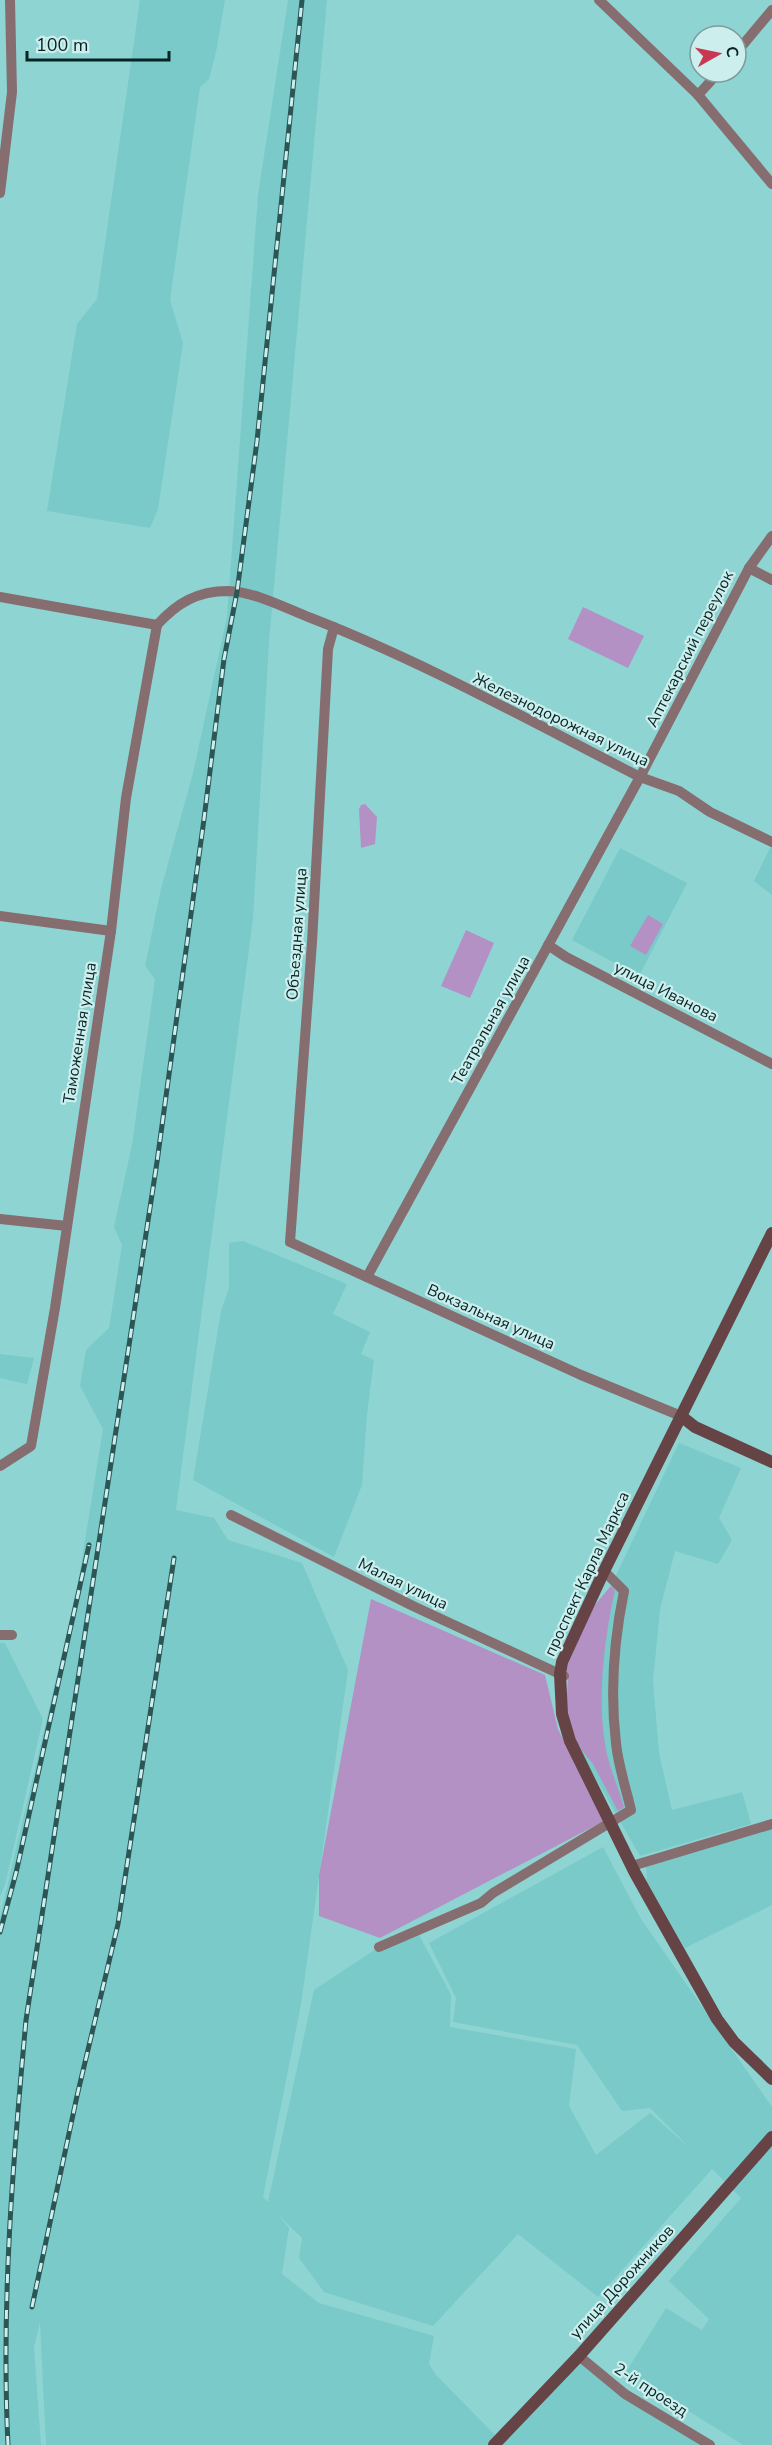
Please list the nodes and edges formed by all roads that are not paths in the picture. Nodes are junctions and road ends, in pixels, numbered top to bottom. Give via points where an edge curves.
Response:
1 (10, 0) edge
2 (599, 0) edge
3 (772, 10) edge
4 (748, 39) edge
5 (708, 84) edge
6 (698, 95) junction
7 (772, 184) edge
8 (0, 194) edge
9 (772, 536) edge
10 (749, 568) junction
11 (772, 580) edge
12 (0, 597) edge
13 (157, 625) junction
14 (334, 627) junction
15 (640, 777) junction
16 (772, 842) edge
17 (0, 916) edge
18 (111, 931) junction
19 (548, 945) junction
20 (772, 1064) edge
21 (0, 1219) edge
22 (68, 1226) junction
23 (772, 1233) edge
24 (290, 1242) joint
25 (772, 1242) edge
26 (367, 1277) junction
27 (683, 1417) junction
28 (772, 1462) edge
29 (0, 1466) edge
30 (231, 1515) dead end
31 (606, 1573) junction
32 (0, 1635) edge
33 (12, 1635) dead end
34 (562, 1675) junction
35 (612, 1821) junction
36 (772, 1824) edge
37 (634, 1865) junction
38 (379, 1947) dead end
39 (772, 2077) edge
40 (772, 2137) edge
41 (579, 2356) junction
42 (494, 2445) edge
43 (710, 2445) edge

1 - 8 street via 12,92
2 - 6 street
3 - 4 street
5 - 6 street
6 - 7 street
9 - 10 street, Аптекарский переулок
10 - 11 street, Аптекарский переулок
10 - 15 street, Аптекарский переулок
12 - 13 street
13 - 14 street, Железнодорожная улица via 172,608 196,595 226,591 260,598
13 - 18 street, Таможенная улица via 126,798
14 - 15 street, Железнодорожная улица
14 - 24 street, Объездная улица via 328,649 313,931
15 - 16 street, Железнодорожная улица via 679,791 710,812
15 - 19 street, Театральная улица
17 - 18 street
18 - 22 street, Таможенная улица
19 - 20 street, улица Иванова
19 - 26 street, Театральная улица
21 - 22 street
22 - 29 street, Таможенная улица via 31,1446
23 - 27 main road, проспект Карла Маркса
24 - 26 street, Вокзальная улица
25 - 27 main road
26 - 27 street, Вокзальная улица
27 - 28 main road via 695,1427
27 - 31 main road, проспект Карла Маркса
30 - 34 street, Малая улица
31 - 34 main road, проспект Карла Маркса via 562,1662
31 - 35 street via 624,1591 614,1692 616,1744 631,1810
32 - 33 street
34 - 35 main road, проспект Карла Маркса via 562,1714 570,1741
35 - 37 main road, проспект Карла Маркса
35 - 38 street via 481,1903
36 - 37 street
37 - 39 main road, проспект Карла Маркса via 717,2019 734,2042
40 - 41 main road, улица Дорожников
41 - 42 main road, улица Дорожников
41 - 43 street, 2-й проезд via 625,2394

